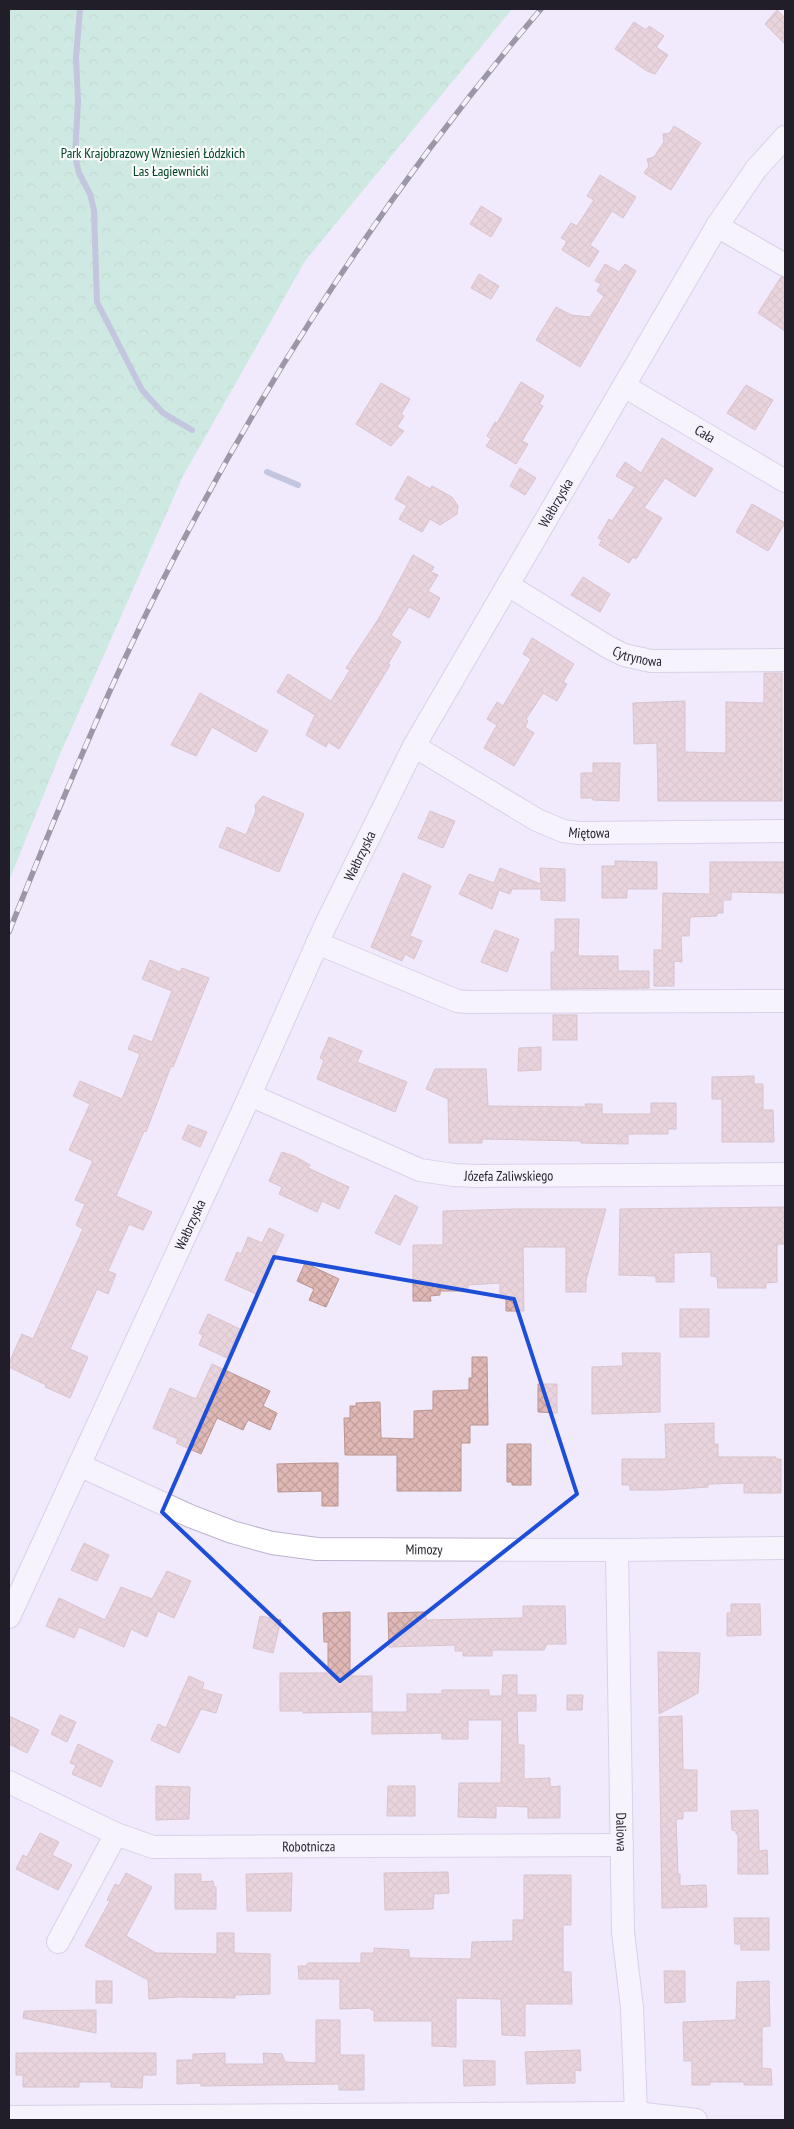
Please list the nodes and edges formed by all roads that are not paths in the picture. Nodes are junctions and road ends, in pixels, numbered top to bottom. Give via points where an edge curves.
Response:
1 (785, 137) edge
2 (717, 226) junction
3 (785, 265) edge
4 (624, 386) junction
5 (785, 481) edge
6 (508, 584) junction
7 (785, 660) edge
8 (414, 746) junction
9 (785, 831) edge
10 (317, 943) junction
11 (785, 1001) edge
12 (250, 1095) junction
13 (785, 1174) edge
14 (79, 1466) junction
15 (785, 1548) edge
16 (617, 1550) junction
17 (9, 1617) edge
18 (9, 1782) edge
19 (116, 1834) junction
20 (622, 1845) junction
21 (58, 1942) dead end
22 (636, 2113) junction
23 (9, 2117) edge
24 (696, 2120) edge

1 - 2 street, Wałbrzyska via 756,169
2 - 3 street
2 - 4 street, Wałbrzyska
4 - 5 street, Cała
4 - 6 street, Wałbrzyska
6 - 7 street, Cytrynowa via 608,647 636,659
6 - 8 street, Wałbrzyska
8 - 9 street, Miętowa via 537,820 563,830
8 - 10 street, Wałbrzyska
10 - 11 street via 458,1001
10 - 12 street, Wałbrzyska
12 - 13 street, Józefa Zaliwskiego via 405,1164 436,1173 476,1176
12 - 14 street, Wałbrzyska
14 - 16 street, Mimozy via 198,1519 272,1543 346,1550
14 - 17 street, Wałbrzyska
15 - 16 street, Mimozy
16 - 20 street, Daliowa
18 - 19 street, Robotnicza
19 - 20 street, Robotnicza via 153,1847
19 - 21 street
20 - 22 street, Daliowa via 623,1932 632,2008
22 - 23 street
22 - 24 street

